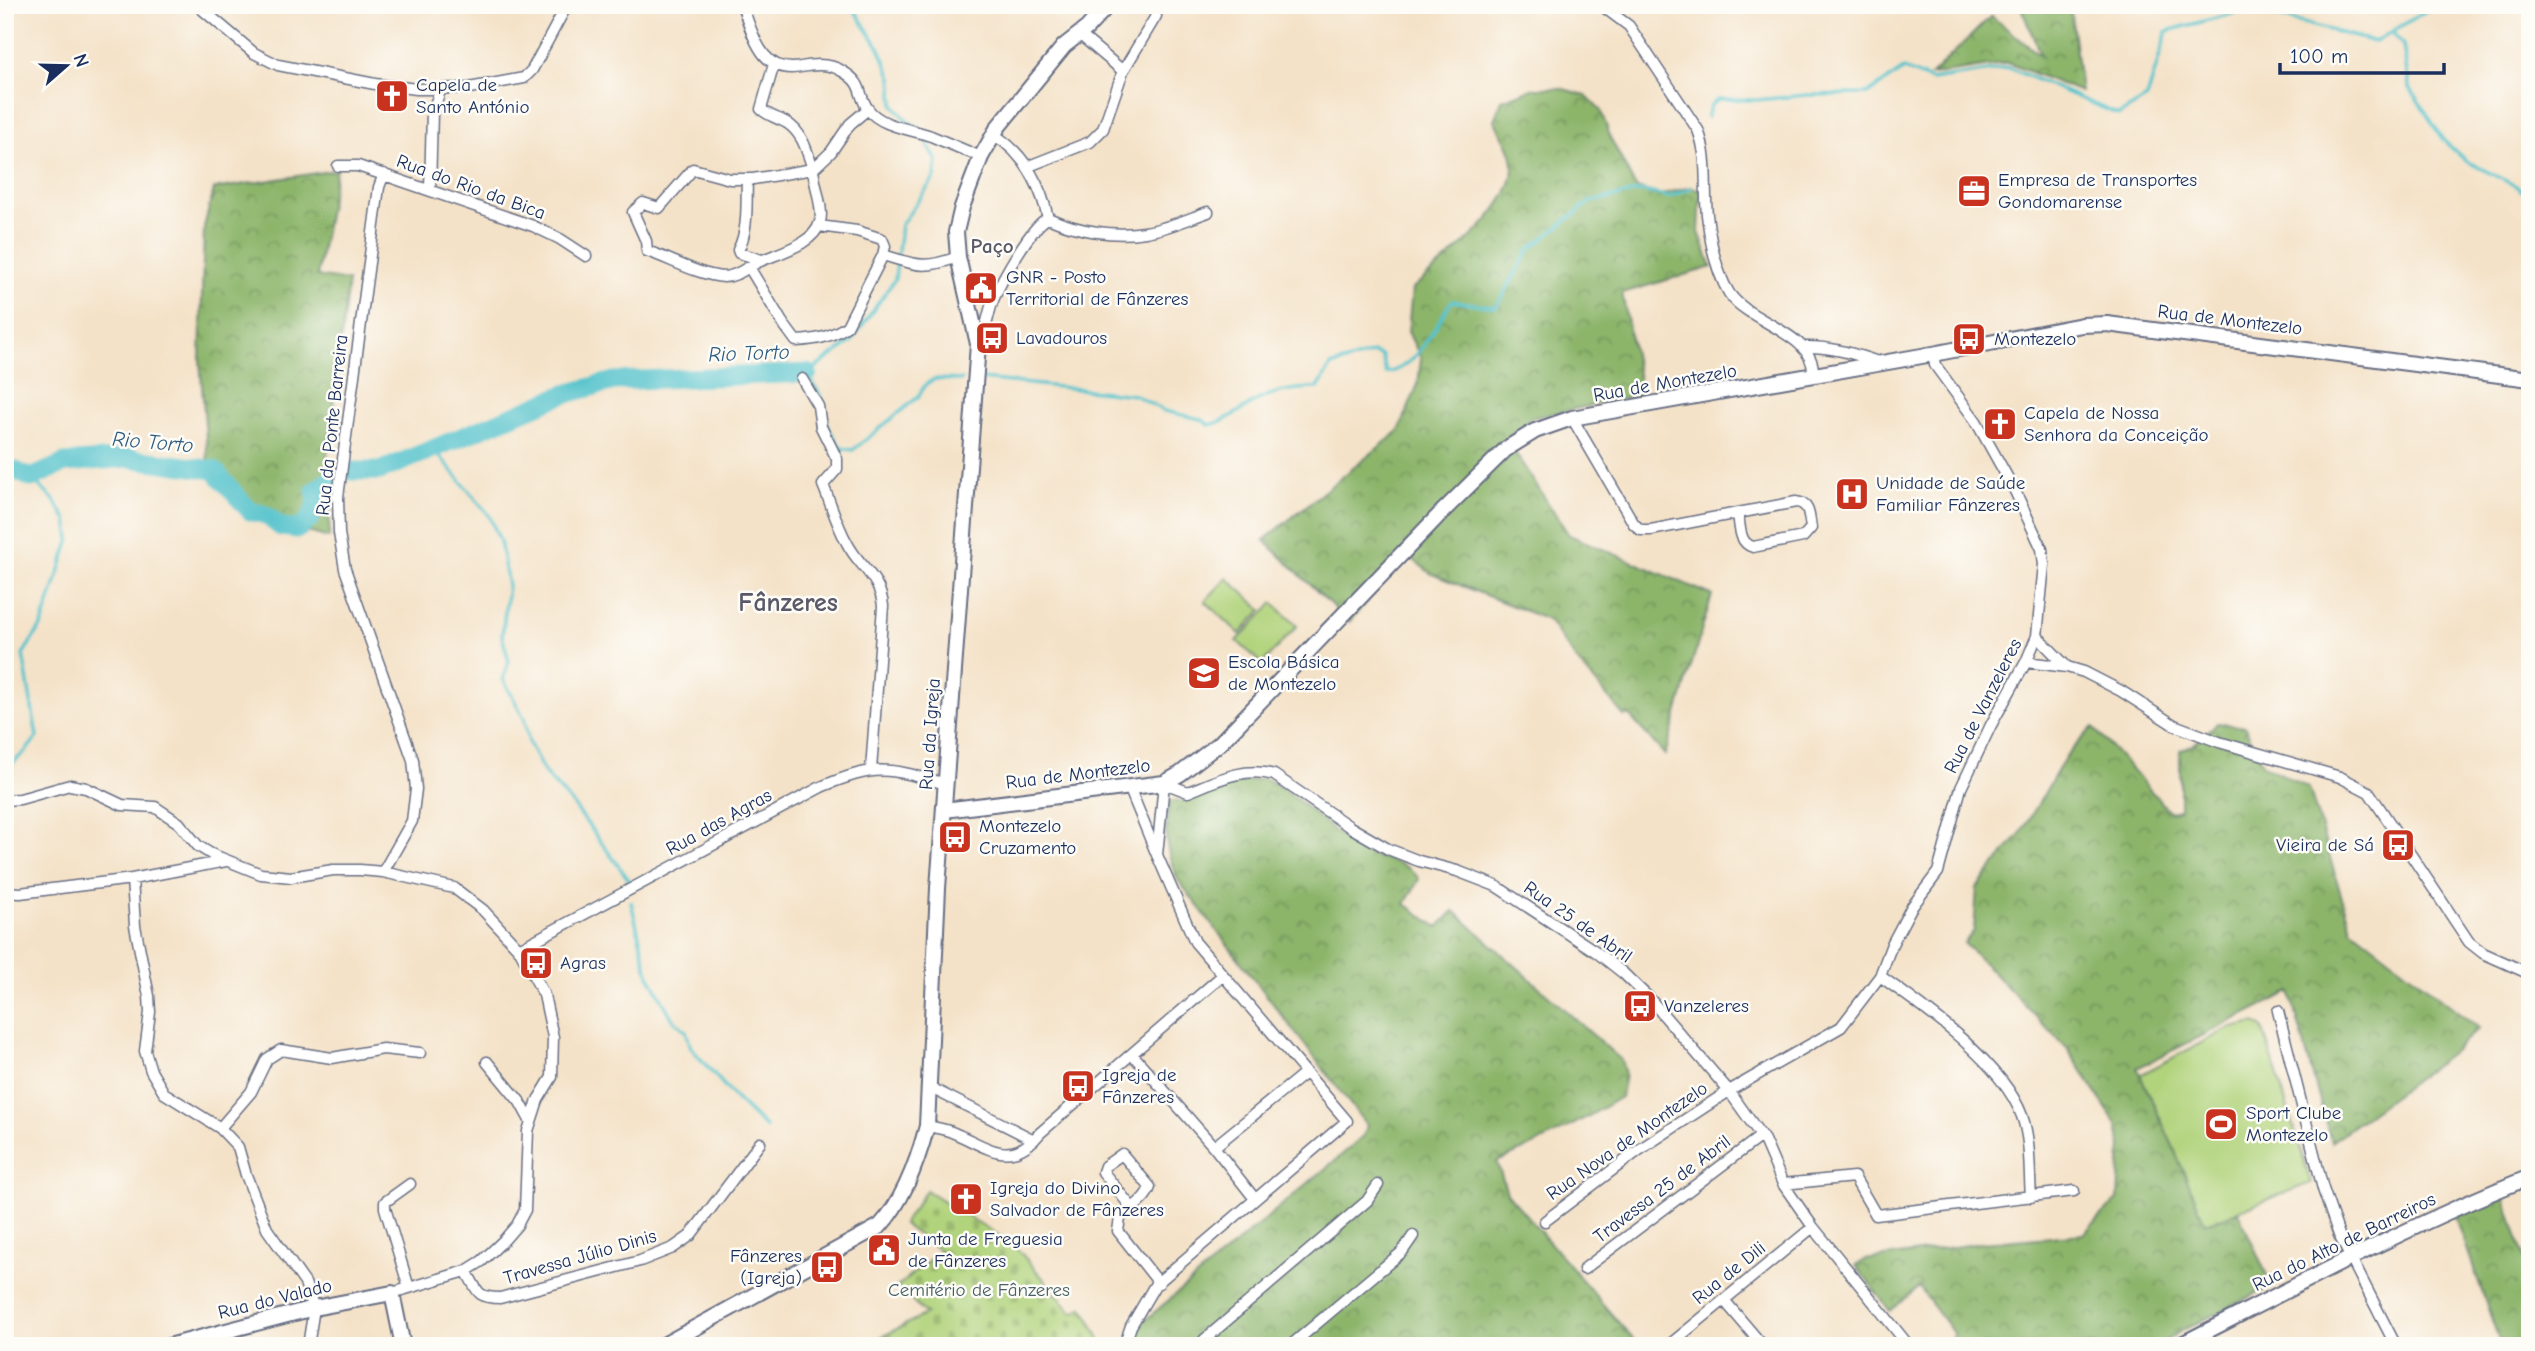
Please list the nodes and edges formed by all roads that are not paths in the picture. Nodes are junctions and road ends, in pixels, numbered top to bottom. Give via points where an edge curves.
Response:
1 (197, 5) edge
2 (567, 5) edge
3 (742, 5) edge
4 (1108, 5) edge
5 (1152, 5) edge
6 (1601, 5) edge
7 (1079, 34) junction
8 (774, 64) junction
9 (1123, 71) junction
10 (441, 89) junction
11 (868, 109) junction
12 (993, 134) junction
13 (981, 157) junction
14 (338, 166) dead end
15 (1028, 166) junction
16 (813, 169) junction
17 (384, 174) junction
18 (747, 179) junction
19 (430, 190) junction
20 (1208, 212) dead end
21 (1048, 218) junction
22 (819, 226) junction
23 (883, 255) junction
24 (586, 256) dead end
25 (958, 257) junction
26 (762, 260) junction
27 (749, 267) junction
28 (993, 300) junction
29 (969, 304) junction
30 (978, 344) junction
31 (1803, 347) junction
32 (1933, 354) junction
33 (1882, 363) junction
34 (1813, 376) junction
35 (802, 379) dead end
36 (2530, 379) edge
37 (1572, 418) junction
38 (1738, 513) junction
39 (2037, 636) junction
40 (2026, 662) junction
41 (2067, 667) junction
42 (871, 770) junction
43 (1164, 782) junction
44 (946, 784) junction
45 (1129, 787) junction
46 (5, 800) edge
47 (944, 810) junction
48 (1157, 855) junction
49 (226, 860) junction
50 (383, 872) junction
51 (132, 879) junction
52 (5, 892) edge
53 (519, 949) junction
54 (2530, 974) edge
55 (1223, 975) junction
56 (1880, 976) junction
57 (2278, 1011) dead end
58 (420, 1053) dead end
59 (1132, 1054) junction
60 (487, 1062) dead end
61 (1305, 1073) junction
62 (927, 1086) junction
63 (1729, 1091) junction
64 (531, 1122) junction
65 (927, 1126) junction
66 (220, 1128) junction
67 (1761, 1136) junction
68 (1034, 1140) junction
69 (760, 1143) dead end
70 (1214, 1147) junction
71 (2530, 1177) edge
72 (410, 1184) dead end
73 (1783, 1184) junction
74 (1378, 1185) dead end
75 (2074, 1191) dead end
76 (2031, 1197) junction
77 (1255, 1199) junction
78 (1132, 1208) junction
79 (1545, 1221) dead end
80 (1813, 1227) junction
81 (1413, 1236) dead end
82 (2349, 1259) junction
83 (1584, 1269) dead end
84 (466, 1271) junction
85 (1159, 1283) junction
86 (409, 1288) junction
87 (392, 1293) junction
88 (1724, 1300) junction
89 (314, 1308) junction
90 (169, 1346) edge
91 (308, 1346) edge
92 (403, 1346) edge
93 (663, 1346) edge
94 (1124, 1346) edge
95 (1202, 1346) edge
96 (1290, 1346) edge
97 (1668, 1346) edge
98 (1763, 1346) edge
99 (1909, 1346) edge
100 (2178, 1346) edge
101 (2396, 1346) edge

1 - 10 street via 254,53 278,65 375,84
2 - 10 street via 524,78
3 - 8 street via 760,53
4 - 7 street, Rua da Igreja
5 - 9 street via 1156,16
6 - 31 street via 1629,26 1698,130 1704,146 1707,216 1730,295
7 - 9 street
7 - 12 street, Rua da Igreja via 1064,46
8 - 11 street via 835,66 852,76
8 - 16 street via 761,110 797,131
9 - 15 street via 1103,128 1090,142
10 - 19 street via 432,112
11 - 13 street via 882,120
11 - 16 street
12 - 13 street, Rua da Igreja
12 - 15 street via 1007,142
13 - 25 street, Rua da Igreja via 956,232
14 - 17 street, Rua do Rio da Bica
15 - 21 street
16 - 18 street
16 - 22 street via 822,211
17 - 19 street, Rua do Rio da Bica
17 - 50 street, Rua da Ponte Barreira via 338,497 345,569 414,770 412,821
18 - 26 street via 746,216 738,250
18 - 27 street via 693,169 659,208 643,203 633,212 647,251 724,277
19 - 24 street, Rua do Rio da Bica via 533,226
20 - 21 street via 1147,232 1123,233 1069,227
21 - 28 street via 1035,226
22 - 23 street via 882,239
22 - 26 street via 792,248
23 - 25 street via 932,267
23 - 27 street via 847,326 817,340 796,341
25 - 29 street, Rua da Igreja
26 - 27 street
28 - 29 street
28 - 30 street via 986,332
29 - 30 street, Rua da Igreja
30 - 44 street, Rua da Igreja
31 - 33 street via 1858,354
31 - 34 street via 1812,359
32 - 33 street, Rua de Montezelo
32 - 36 street, Rua de Montezelo via 2107,324
32 - 39 street, Rua de Vanzeleres via 1944,380 1976,421 2042,549
33 - 34 street, Rua de Montezelo
34 - 37 street, Rua de Montezelo
35 - 42 street via 818,406 821,427 837,459 837,469 823,485 848,546 882,594
37 - 38 street via 1641,530
37 - 43 street, Rua de Montezelo via 1535,431 1506,449 1220,743
38 - 38 street via 1742,540 1753,547 1803,537 1811,528 1802,502
39 - 40 street, Rua de Vanzeleres
39 - 41 street
40 - 41 street
40 - 56 street, Rua de Vanzeleres via 1961,788 1938,872 1905,920
41 - 54 street via 2121,691 2174,725 2340,777 2370,792 2469,942
42 - 44 street, Rua das Agras via 900,771
42 - 53 street, Rua das Agras via 821,787
43 - 45 street, Rua de Montezelo
43 - 48 street
43 - 63 street, Rua 25 de Abril via 1188,792 1248,771 1263,771 1388,849 1496,886 1623,973
44 - 47 street, Rua da Igreja
45 - 47 street, Rua de Montezelo
45 - 48 street
46 - 49 street via 70,785 86,788 122,805 155,807 179,823 198,846
47 - 62 street, Rua da Igreja
48 - 55 street via 1195,942
49 - 50 street via 261,874 291,877 333,870
49 - 51 street
50 - 53 street via 454,888 483,910
51 - 52 street
51 - 66 street via 135,926 149,996 145,1051 151,1071 164,1093
53 - 64 street via 544,995 553,1037 552,1077
55 - 59 street
55 - 61 street
56 - 63 street, Rua de Vanzeleres via 1841,1027
56 - 76 street via 1928,1010 2006,1085 2022,1116
57 - 82 street via 2323,1189
58 - 66 street via 383,1049 332,1058 281,1050 267,1059 251,1092
59 - 68 street
59 - 70 street
60 - 64 street
61 - 70 street
61 - 77 street via 1347,1121
62 - 65 street, Rua da Igreja
62 - 68 street
63 - 67 street, Rua 25 de Abril
63 - 79 street, Rua Nova de Montezelo via 1639,1150
64 - 84 street via 525,1210 504,1240
65 - 68 street via 1008,1153
65 - 93 street, Rua da Igreja via 893,1212 880,1226
66 - 89 street via 238,1147 267,1229 305,1283
67 - 73 street, Rua 25 de Abril
67 - 83 street, Travessa 25 de Abril
69 - 84 street, Travessa Júlio Dinis via 690,1236 673,1248 627,1265 500,1298 478,1295
70 - 77 street
71 - 82 street, Rua do Alto de Barreiros
72 - 86 street via 385,1202
73 - 76 street via 1854,1177 1876,1215
73 - 80 street, Rua 25 de Abril
74 - 95 street via 1367,1200
75 - 76 street
77 - 85 street
78 - 78 street via 1150,1187 1122,1154 1103,1172
78 - 85 street via 1120,1218 1118,1231
80 - 88 street, Rua de Dili
80 - 99 street, Rua 25 de Abril
81 - 96 street via 1402,1252
82 - 100 street, Rua do Alto de Barreiros
82 - 101 street
84 - 86 street
85 - 94 street via 1138,1312
86 - 87 street
87 - 89 street, Rua do Valado
87 - 92 street
88 - 97 street, Rua de Dili
88 - 98 street
89 - 90 street, Rua do Valado
89 - 91 street

